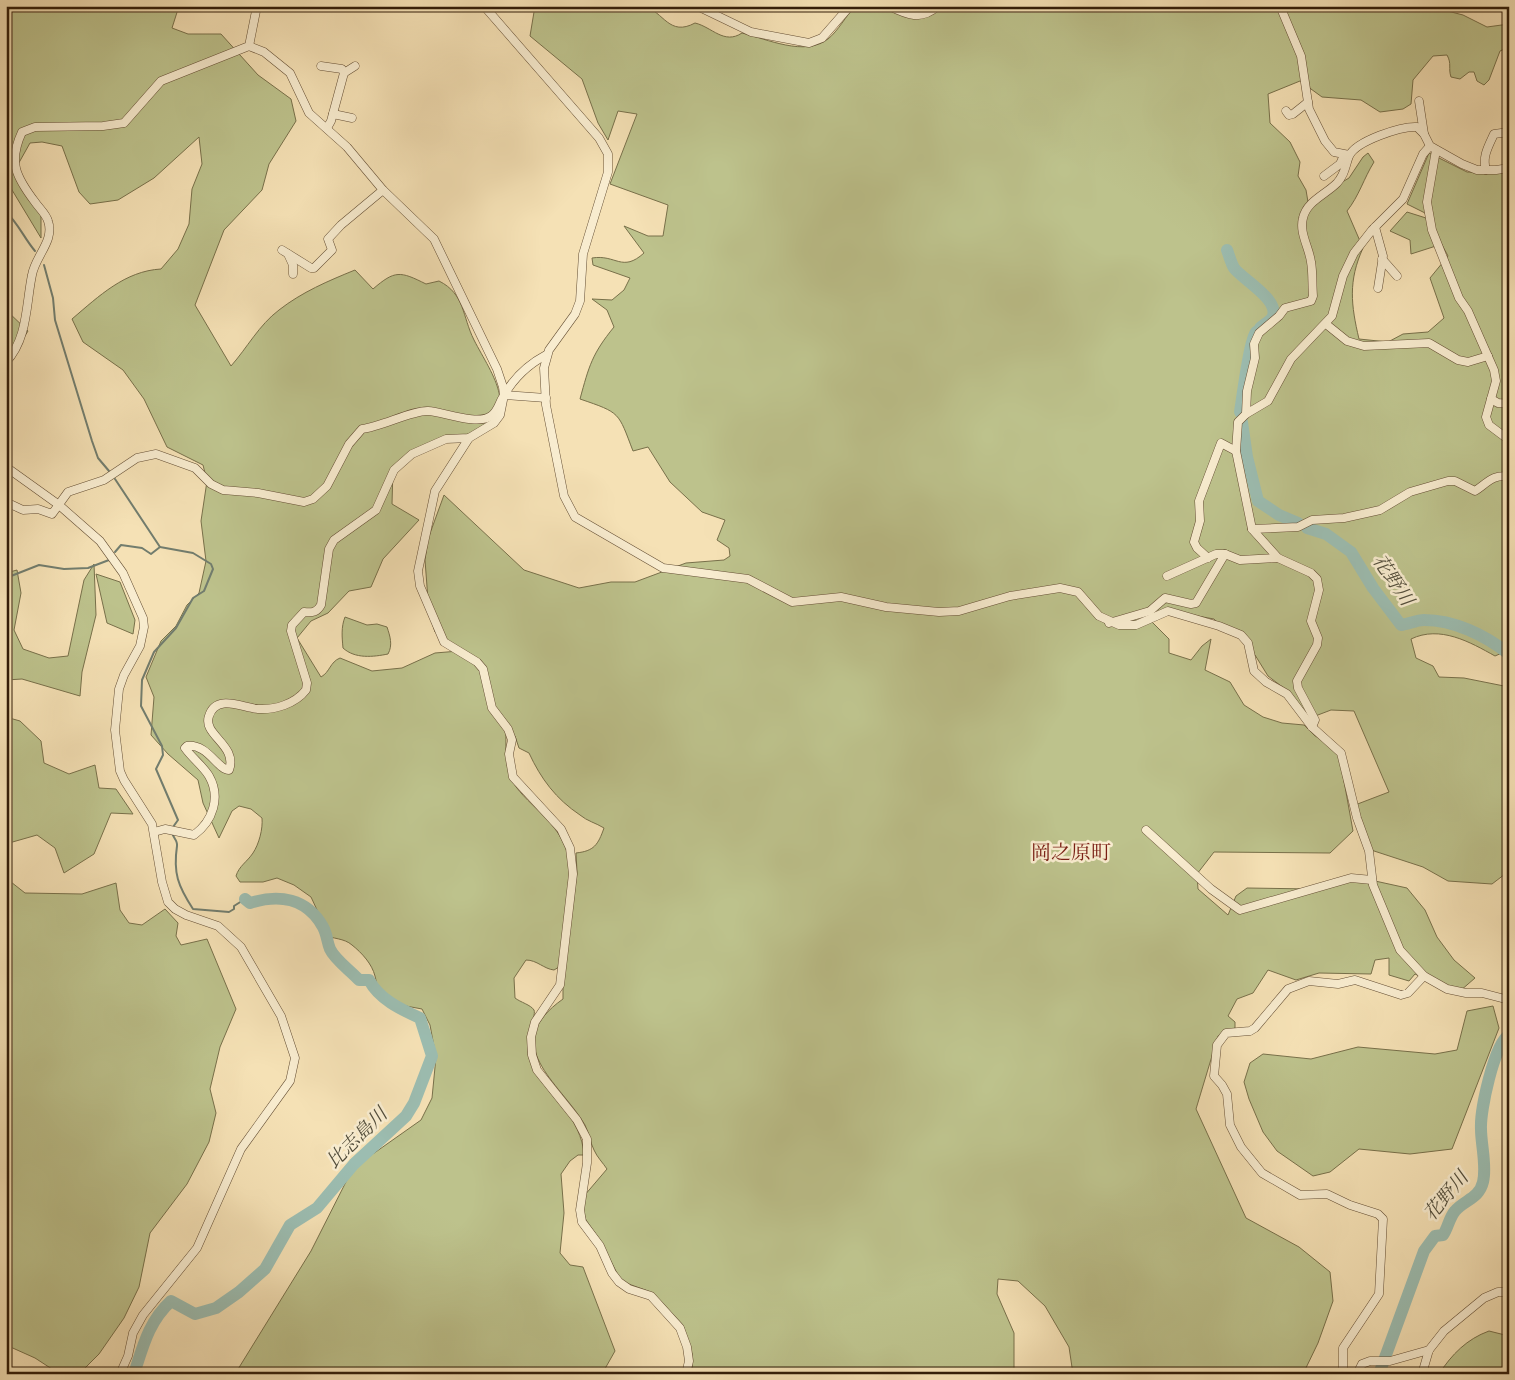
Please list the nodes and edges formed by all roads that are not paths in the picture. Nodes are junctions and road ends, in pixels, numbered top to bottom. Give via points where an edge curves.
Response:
1 (257, 6) edge
2 (484, 6) edge
3 (697, 6) edge
4 (850, 6) edge
5 (889, 6) edge
6 (938, 6) edge
7 (1280, 6) edge
8 (249, 46) junction
9 (321, 66) dead end
10 (355, 66) dead end
11 (344, 73) junction
12 (1419, 101) dead end
13 (1308, 102) junction
14 (1286, 111) dead end
15 (333, 114) junction
16 (352, 118) dead end
17 (326, 128) junction
18 (1509, 132) edge
19 (1424, 134) junction
20 (1433, 148) junction
21 (1347, 155) junction
22 (1509, 168) edge
23 (1486, 170) junction
24 (1324, 176) dead end
25 (384, 190) junction
26 (1375, 227) junction
27 (1382, 259) junction
28 (293, 274) dead end
29 (1397, 276) dead end
30 (1378, 288) dead end
31 (1326, 324) junction
32 (546, 355) junction
33 (1488, 356) junction
34 (6, 362) edge
35 (504, 395) junction
36 (546, 398) junction
37 (1491, 399) junction
38 (1509, 404) edge
39 (1246, 414) junction
40 (469, 438) junction
41 (1508, 439) edge
42 (1236, 450) junction
43 (6, 467) edge
44 (1509, 477) edge
45 (6, 502) edge
46 (59, 505) junction
47 (1252, 529) junction
48 (1225, 554) junction
49 (1208, 558) junction
50 (1278, 558) junction
51 (1167, 576) dead end
52 (1109, 623) junction
53 (1312, 727) junction
54 (1146, 830) dead end
55 (154, 832) junction
56 (1372, 880) junction
57 (1424, 976) junction
58 (1509, 1000) edge
59 (1509, 1292) edge
60 (1430, 1350) junction
61 (120, 1374) edge
62 (686, 1374) edge
63 (1343, 1374) edge
64 (1357, 1374) edge
65 (1422, 1374) edge

1 - 8 street
2 - 32 street via 599,138 608,154 606,182 583,254 578,307
3 - 4 street via 752,32 809,43 822,38
5 - 6 street via 915,17
7 - 13 street via 1301,56
8 - 17 street via 264,52 290,73 309,113
8 - 34 street via 161,81 124,123 34,127 22,132 14,150 14,163 21,182 48,220 49,239 31,276 24,324 13,355
9 - 11 street via 342,69
10 - 11 street
11 - 15 street
12 - 19 street
13 - 14 street via 1293,114
13 - 21 street via 1325,141 1334,152
15 - 16 street
15 - 17 street
17 - 25 street
18 - 23 street via 1494,134 1483,162
19 - 20 street
19 - 21 street via 1413,127 1381,135
20 - 23 street via 1470,167
20 - 26 street via 1423,154 1403,199
20 - 33 street via 1427,202 1432,230
21 - 24 street
21 - 39 street via 1347,167 1338,182 1308,206 1303,218 1301,230 1312,262 1312,296 1310,301 1285,308 1260,333 1254,344
22 - 23 street
25 - 28 street via 341,224 328,239 332,250 314,268 285,252 293,265
25 - 35 street via 437,244 498,369
26 - 27 street
26 - 31 street via 1354,253 1343,276 1332,316
27 - 29 street
27 - 30 street
31 - 33 street via 1347,342 1364,346 1429,343 1458,360 1468,362
31 - 39 street via 1291,359 1268,401
32 - 35 street via 525,368
32 - 36 street
33 - 37 street via 1496,382
35 - 36 street
35 - 40 street via 500,415 494,423
35 - 46 street via 494,414 488,418 475,420 420,411 375,428 362,429 349,444 328,486 304,502 224,490 211,484 195,468 156,454 137,458 104,480 68,492
36 - 52 street via 564,496 572,513 580,521 663,568 748,579 792,602 841,597 939,612 959,611 1010,596 1067,588 1083,596
37 - 38 street via 1498,404
37 - 41 street via 1486,417 1489,426
39 - 42 street via 1238,422
40 - 55 street via 446,439 412,454 394,470 376,510 334,540 329,549 321,605 312,613 304,612 292,625 306,690 281,707 257,709 235,702 216,707 208,716 209,724 228,748 229,770 224,769 212,755 192,745 185,748 208,775 214,788 214,806 208,821 194,835 165,829
40 - 62 street via 435,491 418,571 420,586 444,642 483,669 492,708 512,740 509,754 513,777 561,829 570,848 573,874 560,985 536,1022 531,1038 532,1055 537,1070 587,1139 580,1210 582,1222 620,1282 651,1296 680,1328 689,1362
42 - 47 street
42 - 49 street via 1221,443 1199,501 1200,521 1194,542
43 - 46 street
44 - 47 street via 1498,476 1475,491 1448,481 1410,492 1380,510 1344,518 1312,520 1298,527
45 - 46 street via 23,510 38,509 52,514
46 - 55 street via 100,541 114,558 143,618 140,646 119,689 116,741 124,780 146,812
47 - 50 street
48 - 49 street
48 - 50 street via 1240,560
48 - 52 street via 1196,603 1165,598 1150,611
49 - 51 street
50 - 53 street via 1317,579 1319,590 1311,621 1318,638 1317,645 1298,681 1298,688 1315,720
52 - 53 street via 1136,625 1168,611 1241,635 1248,643 1254,671 1287,694
53 - 56 street via 1341,753 1369,851
54 - 56 street via 1211,889 1240,910 1351,878
55 - 61 street via 168,902 186,916 218,926 241,947 281,1016 296,1058 290,1081 241,1149 197,1248 143,1315 133,1333
56 - 57 street via 1400,950
57 - 58 street via 1448,989
57 - 63 street via 1408,993 1401,995 1356,980 1338,984 1309,981 1288,989 1256,1028 1226,1033 1217,1045 1214,1076 1224,1088 1230,1125 1248,1158 1262,1173 1300,1195 1327,1194 1378,1214 1383,1219 1379,1294 1343,1348
59 - 60 street via 1498,1292 1484,1298 1444,1331
60 - 64 street via 1390,1362 1362,1364
60 - 65 street

